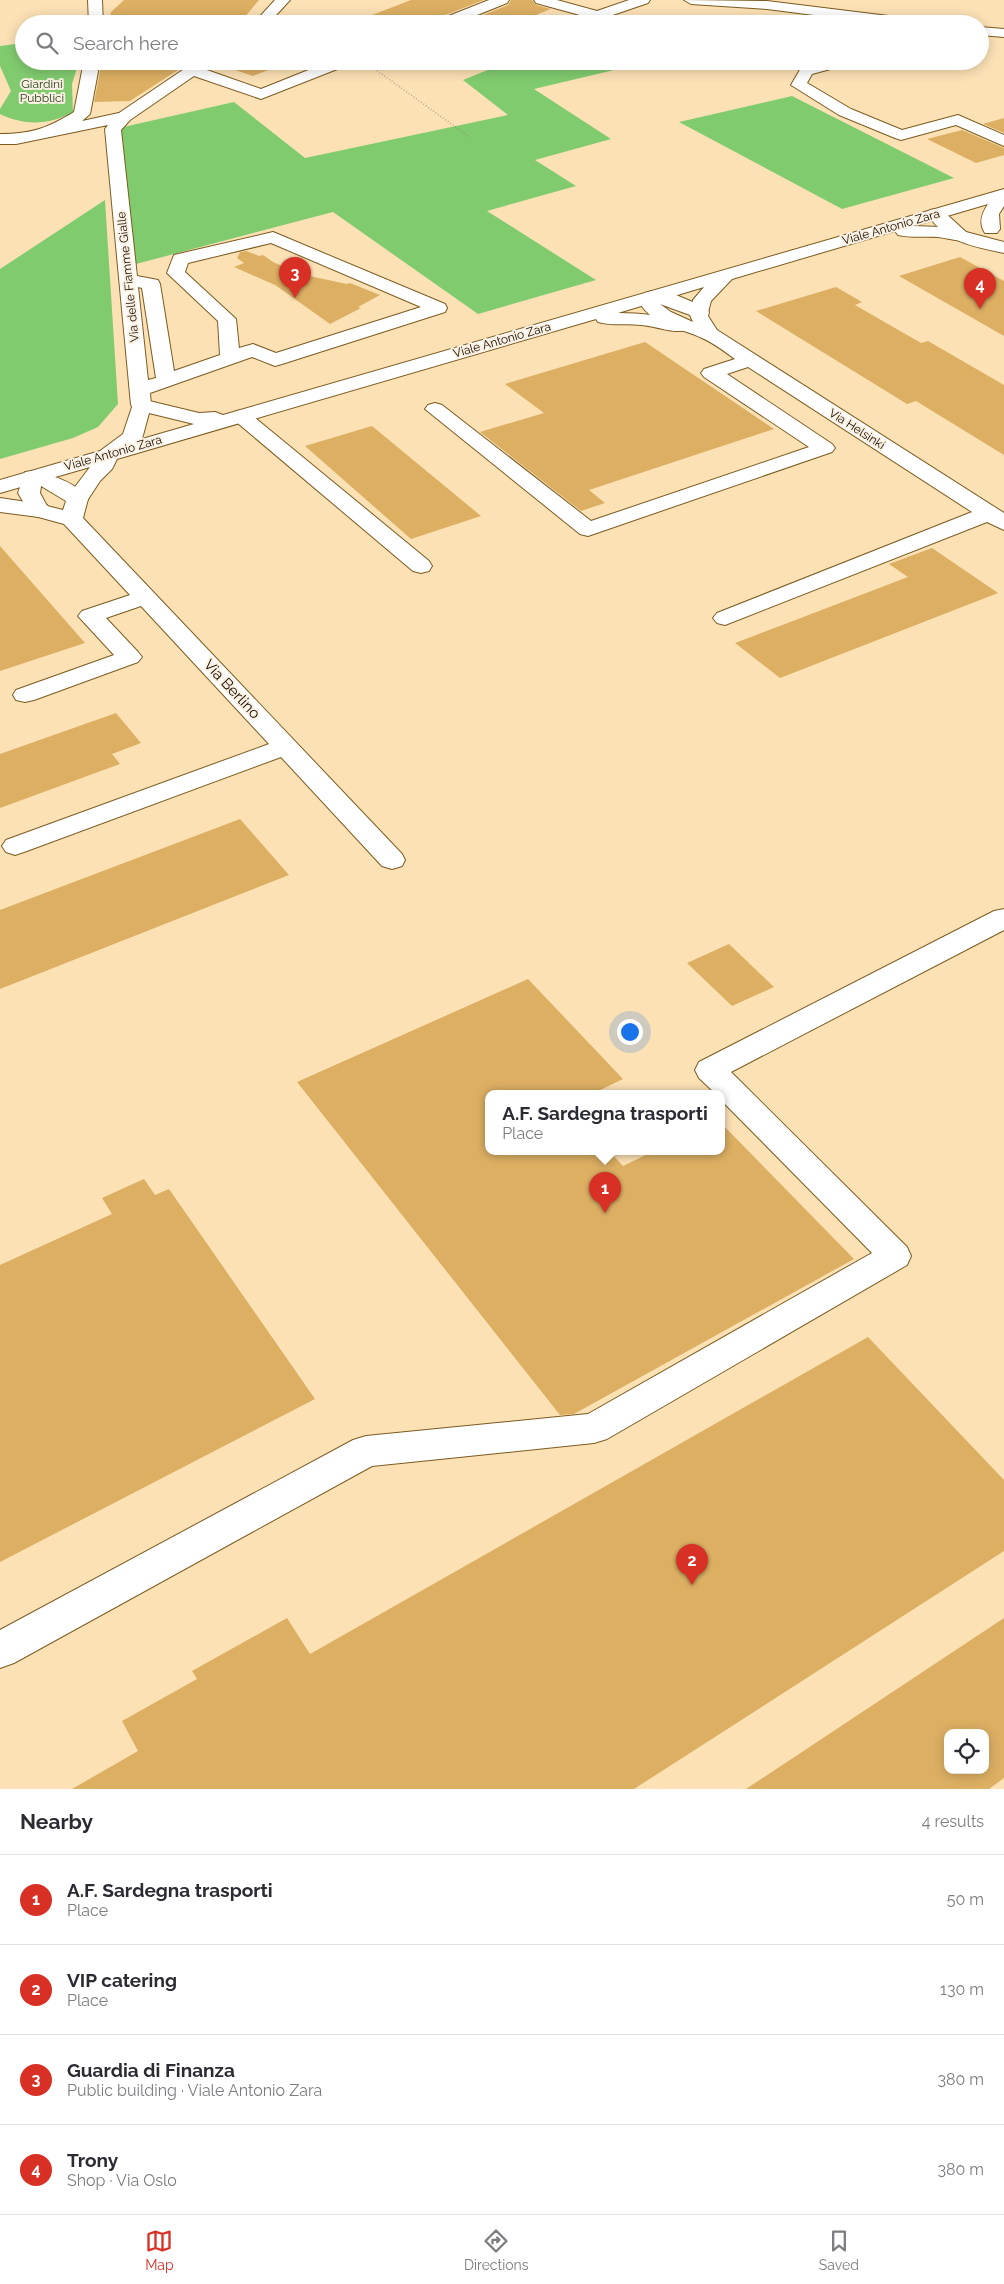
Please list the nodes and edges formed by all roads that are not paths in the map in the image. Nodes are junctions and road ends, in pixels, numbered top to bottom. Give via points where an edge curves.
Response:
1 (95, 0) edge
2 (283, 0) edge
3 (502, 0) edge
4 (542, 0) edge
5 (643, 0) edge
6 (691, 0) edge
7 (96, 15) edge
8 (269, 15) edge
9 (464, 15) edge
10 (594, 15) edge
11 (601, 15) edge
12 (848, 15) edge
13 (989, 32) edge
14 (1004, 33) edge
15 (90, 70) edge
16 (192, 70) joint
17 (322, 70) edge
18 (810, 70) edge
19 (124, 117) junction
20 (0, 131) edge
21 (52, 132) junction
22 (0, 135) edge
23 (0, 139) edge
24 (1004, 141) edge
25 (0, 145) edge
26 (99, 145) junction
27 (1004, 194) edge
28 (936, 214) junction
29 (873, 232) junction
30 (960, 236) junction
31 (998, 241) edge
32 (176, 273) junction
33 (726, 275) junction
34 (128, 280) junction
35 (151, 284) junction
36 (652, 296) junction
37 (700, 312) junction
38 (581, 317) junction
39 (681, 326) junction
40 (710, 334) junction
41 (230, 359) junction
42 (751, 360) junction
43 (166, 381) junction
44 (140, 398) junction
45 (435, 409) dead end
46 (240, 416) junction
47 (108, 455) junction
48 (33, 477) junction
49 (0, 487) edge
50 (0, 505) edge
51 (75, 509) junction
52 (39, 510) junction
53 (996, 518) edge
54 (421, 566) dead end
55 (146, 597) junction
56 (725, 618) dead end
57 (25, 695) dead end
58 (286, 746) junction
59 (15, 846) dead end
60 (392, 860) dead end
61 (1004, 918) edge
62 (0, 1650) edge

1 - 7 street
2 - 8 street
3 - 9 street
4 - 10 street
5 - 11 street
6 - 12 street
13 - 14 street
15 - 21 street via 82,114
16 - 17 street via 261,94
16 - 19 street
18 - 24 street via 799,85 845,112 901,135 958,120
19 - 21 street
19 - 26 street, Via delle Fiamme Gialle
20 - 21 street
21 - 22 street
21 - 23 street
21 - 25 street
21 - 26 street
26 - 34 street, Via delle Fiamme Gialle
27 - 28 street, Viale Antonio Zara
27 - 31 street via 990,214
28 - 29 street, Viale Antonio Zara
28 - 30 street
28 - 31 street via 963,217
29 - 30 street via 920,231
29 - 33 street, Viale Antonio Zara
30 - 31 street
32 - 35 street
32 - 41 street via 226,319
32 - 41 street via 180,259 273,237 438,308 275,360 253,350
33 - 36 street, Viale Antonio Zara
33 - 37 street via 702,300
34 - 35 street
34 - 44 street, Via delle Fiamme Gialle
35 - 43 street
36 - 37 street via 669,299
36 - 38 street, Viale Antonio Zara
36 - 39 street, Via Helsinki via 650,305
37 - 40 street via 699,316
38 - 39 street via 641,319
38 - 46 street, Viale Antonio Zara
39 - 40 street, Via Helsinki
40 - 42 street, Via Helsinki
41 - 43 street
42 - 45 street via 711,373 825,448 588,529
42 - 53 street, Via Helsinki
43 - 44 street
44 - 46 street via 199,419
44 - 47 street, Via delle Fiamme Gialle via 133,437
46 - 47 street, Viale Antonio Zara
46 - 54 street
47 - 48 street, Viale Antonio Zara
47 - 51 street via 105,465 92,478
48 - 49 street, Viale Antonio Zara
48 - 51 street, Via Berlino via 54,483
48 - 52 street via 29,493
50 - 52 street
51 - 52 street
51 - 55 street, Via Berlino
53 - 56 street
55 - 57 street via 90,616 130,657
55 - 58 street, Via Berlino
58 - 59 street
58 - 60 street, Via Berlino
61 - 62 street via 710,1070 895,1256 594,1428 366,1451

